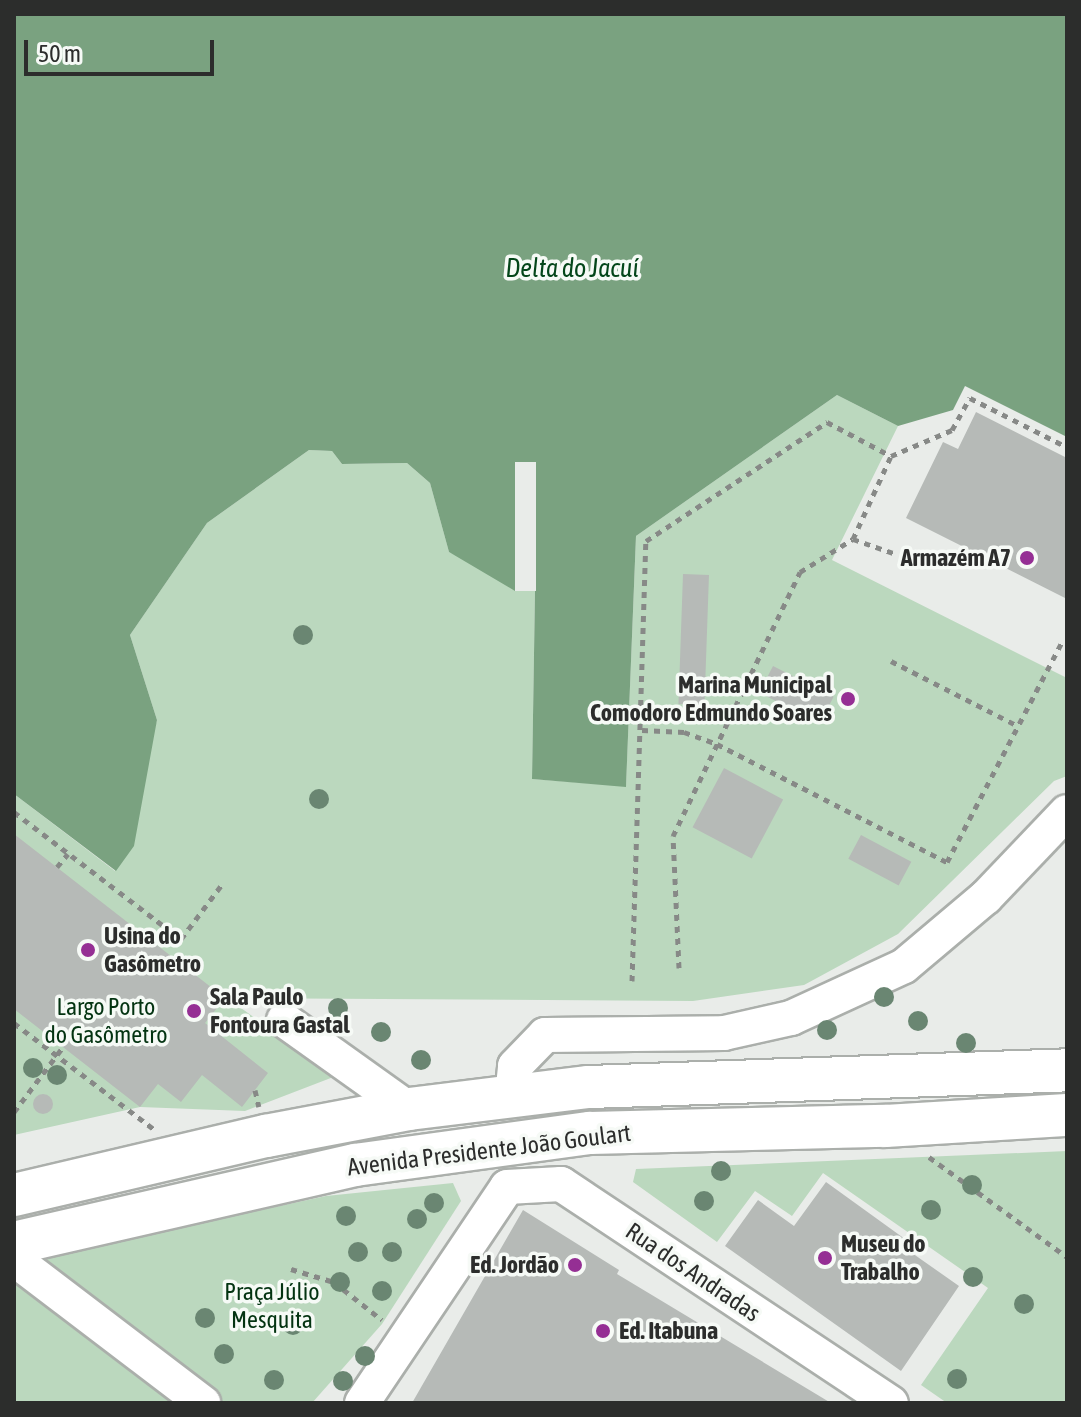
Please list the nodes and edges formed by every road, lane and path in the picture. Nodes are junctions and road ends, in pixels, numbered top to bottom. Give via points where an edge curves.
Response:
1 (1067, 447) edge
2 (891, 456) junction
3 (853, 539) junction
4 (896, 554) dead end
5 (1063, 640) dead end
6 (891, 661) dead end
7 (1018, 726) junction
8 (642, 730) junction
9 (717, 744) junction
10 (14, 812) edge
11 (1067, 812) edge
12 (68, 854) junction
13 (57, 867) dead end
14 (223, 883) dead end
15 (679, 968) dead end
16 (632, 981) dead end
17 (284, 1020) dead end
18 (14, 1023) edge
19 (63, 1047) dead end
20 (57, 1055) junction
21 (1067, 1070) edge
22 (512, 1096) junction
23 (409, 1109) junction
24 (14, 1112) edge
25 (1067, 1115) edge
26 (185, 1153) junction
27 (925, 1154) dead end
28 (14, 1195) edge
29 (14, 1243) edge
30 (1067, 1257) edge
31 (14, 1259) edge
32 (291, 1269) dead end
33 (378, 1316) dead end
34 (203, 1403) edge
35 (362, 1403) edge
36 (891, 1403) edge

1 - 2 path via 970,398 952,430
2 - 3 path
2 - 8 path via 827,422 646,541
3 - 4 path
3 - 9 path via 800,572
5 - 7 path
6 - 7 path
7 - 9 path via 947,862
8 - 9 path via 684,732
8 - 16 path
9 - 15 path via 673,836
10 - 12 path
11 - 22 street via 986,897 904,966 791,1018 724,1033 545,1035 515,1066
12 - 13 path
12 - 14 path via 181,939
17 - 23 street
18 - 20 path
19 - 20 path
20 - 24 path
20 - 26 path
21 - 22 main road, Avenida Presidente João Goulart via 589,1087
22 - 23 main road, Avenida Presidente João Goulart
23 - 26 main road, Avenida Presidente João Goulart
25 - 29 main road, Avenida Presidente João Goulart via 590,1133 355,1165
26 - 28 main road, Avenida Presidente João Goulart
27 - 30 path
31 - 34 street
32 - 33 path via 334,1282
35 - 36 street, Rua dos Andradas via 507,1187 561,1184

